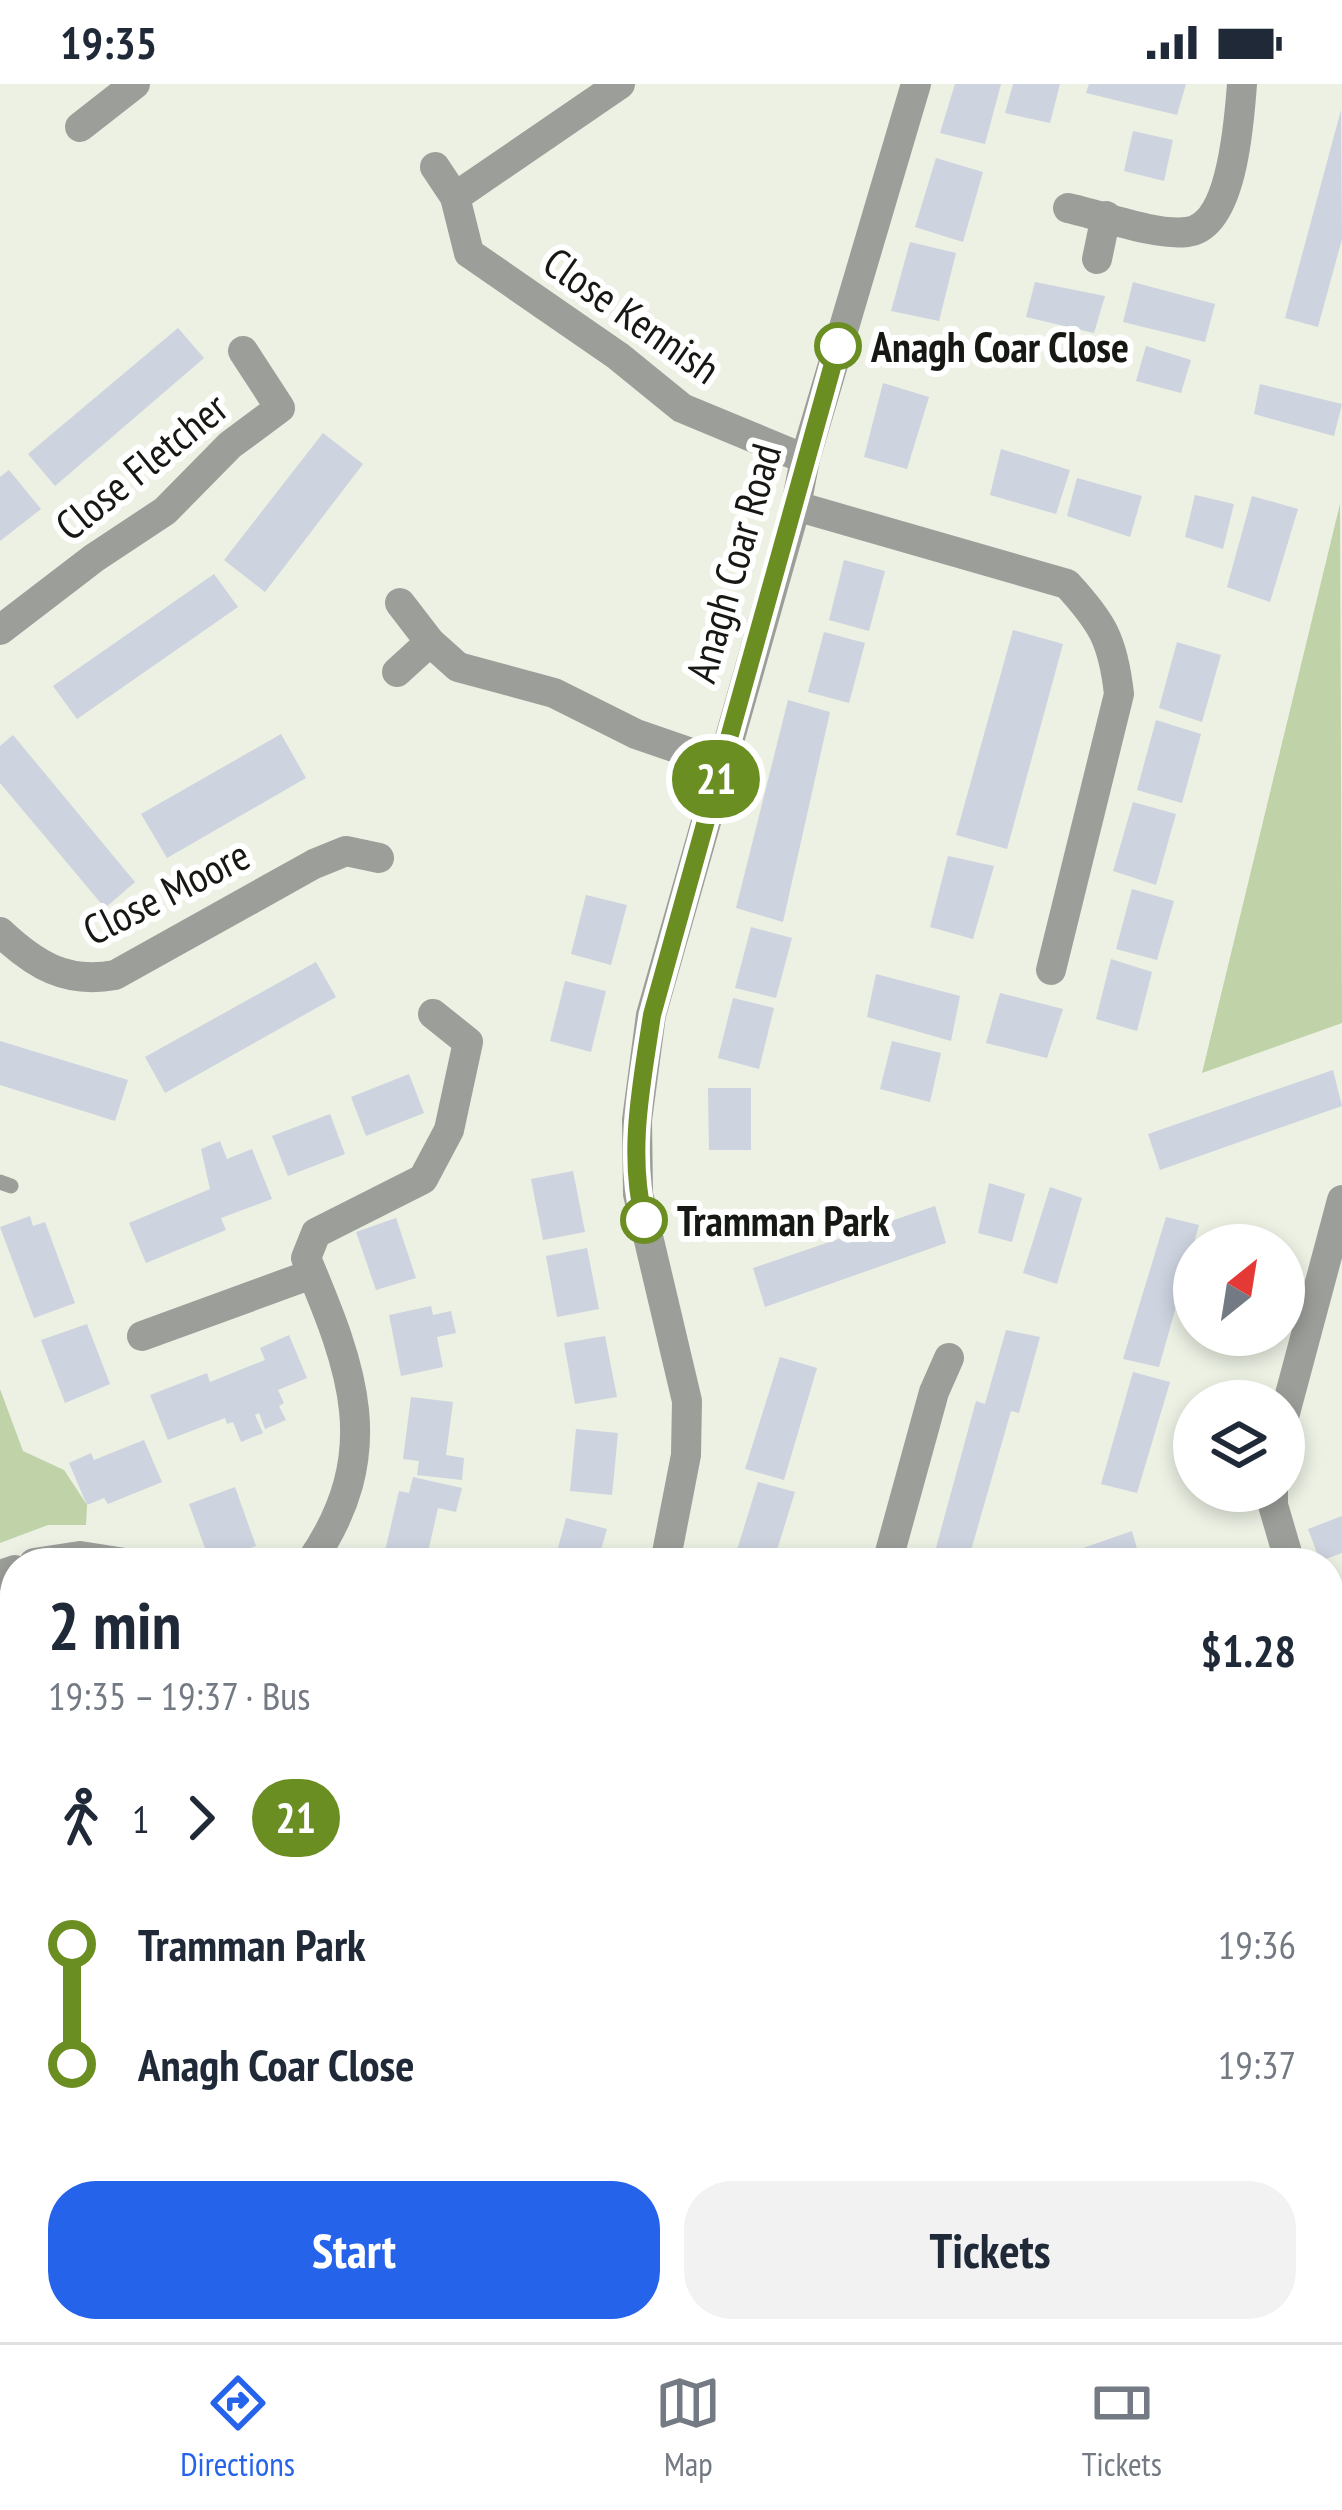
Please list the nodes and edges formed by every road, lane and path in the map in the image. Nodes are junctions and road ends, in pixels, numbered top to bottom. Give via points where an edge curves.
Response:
1 (620, 84) edge
2 (916, 84) edge
3 (1242, 84) edge
4 (120, 88) edge
5 (80, 127) dead end
6 (435, 167) dead end
7 (454, 197) junction
8 (1067, 208) dead end
9 (1106, 216) junction
10 (1097, 259) dead end
11 (243, 351) dead end
12 (805, 459) junction
13 (796, 506) junction
14 (400, 602) dead end
15 (0, 630) edge
16 (430, 642) junction
17 (397, 672) dead end
18 (720, 763) junction
19 (379, 858) dead end
20 (0, 932) edge
21 (1052, 970) dead end
22 (433, 1014) dead end
23 (1342, 1200) edge
24 (312, 1274) junction
25 (142, 1336) dead end
26 (949, 1358) dead end
27 (1294, 1380) edge
28 (1275, 1512) edge
29 (321, 1548) edge
30 (668, 1548) edge
31 (890, 1548) edge
32 (1286, 1548) edge

1 - 7 street
2 - 12 street, Anagh Coar Road
3 - 9 street via 1231,168 1206,224 1174,232
4 - 5 street
6 - 7 street, Close Kennish
7 - 12 street, Close Kennish via 470,253 682,408
8 - 9 street
9 - 10 street
11 - 15 street, Close Fletcher via 280,408 165,511
12 - 13 street, Anagh Coar Road
13 - 18 street, Anagh Coar Road
13 - 21 street via 1067,584 1114,647 1119,694
14 - 16 street
16 - 17 street
16 - 18 street via 458,667 554,693
18 - 30 street, Anagh Coar Road via 652,1015 637,1120 638,1194 687,1401
19 - 20 street, Close Moore via 346,851 314,863 115,975 86,980 26,956
22 - 24 street via 468,1042 449,1130 423,1179 316,1233 306,1250
23 - 27 street
24 - 25 street
24 - 29 street via 346,1361 356,1450 347,1496
26 - 31 street via 920,1383
28 - 32 street

